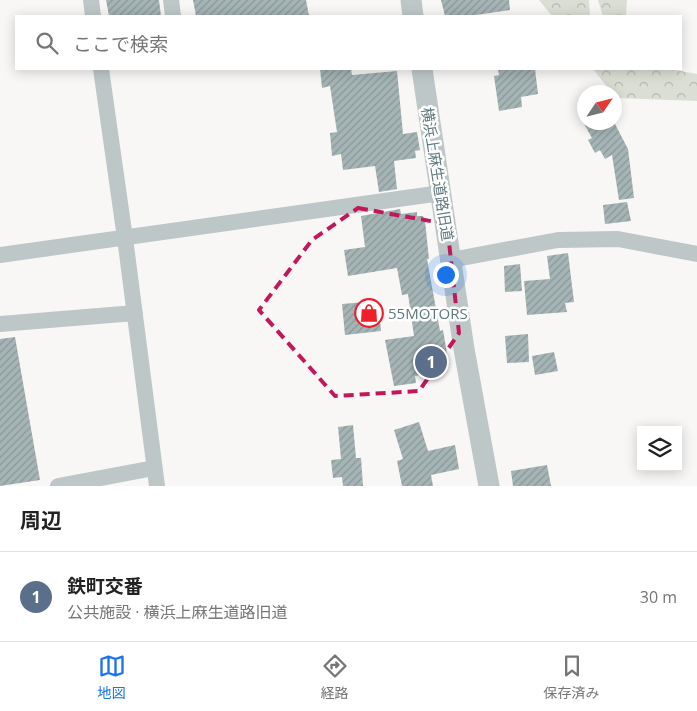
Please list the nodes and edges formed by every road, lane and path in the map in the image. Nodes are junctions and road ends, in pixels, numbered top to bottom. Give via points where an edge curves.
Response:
1 (91, 0) edge
2 (171, 0) edge
3 (411, 0) edge
4 (93, 15) edge
5 (173, 15) edge
6 (413, 15) edge
7 (101, 70) edge
8 (422, 70) edge
9 (441, 193) junction
10 (125, 238) junction
11 (697, 254) edge
12 (0, 255) edge
13 (451, 260) junction
14 (135, 313) junction
15 (0, 324) edge
16 (154, 468) junction
17 (58, 486) edge
18 (157, 486) edge
19 (489, 486) edge

1 - 4 street
2 - 5 street
3 - 6 street
7 - 10 street
8 - 9 street, 横浜上麻生道路旧道
9 - 10 street
9 - 13 street, 横浜上麻生道路旧道
10 - 12 street
10 - 14 street
11 - 13 street via 618,239 558,240
13 - 19 street, 横浜上麻生道路旧道
14 - 15 street
14 - 16 street
16 - 17 street
16 - 18 street

